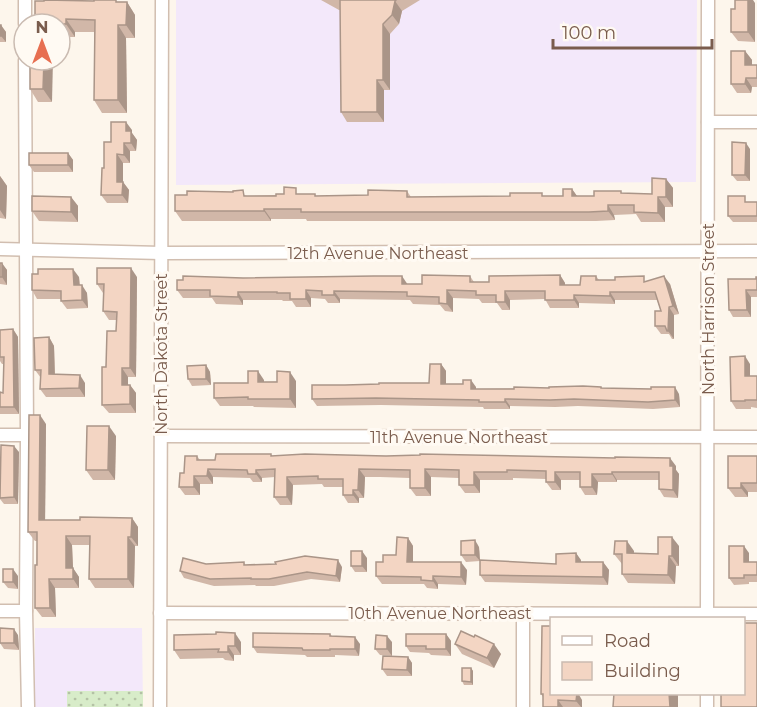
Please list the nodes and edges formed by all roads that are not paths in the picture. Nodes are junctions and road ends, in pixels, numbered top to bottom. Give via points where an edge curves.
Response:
1 (162, 0) edge
2 (708, 0) edge
3 (25, 72) edge
4 (708, 122) junction
5 (757, 122) edge
6 (0, 249) edge
7 (25, 250) junction
8 (757, 252) edge
9 (161, 253) junction
10 (708, 253) junction
11 (0, 435) edge
12 (27, 435) junction
13 (160, 436) junction
14 (708, 437) junction
15 (757, 437) edge
16 (0, 611) edge
17 (26, 611) junction
18 (523, 613) junction
19 (160, 614) junction
20 (757, 614) edge
21 (707, 616) edge
22 (28, 707) edge
23 (160, 707) edge
24 (523, 707) edge

1 - 9 street, North Dakota Street
2 - 4 street, North Harrison Street
3 - 7 street
4 - 5 street
4 - 10 street, North Harrison Street
6 - 7 street, 12th Avenue Northeast
7 - 9 street, 12th Avenue Northeast
7 - 12 street
8 - 10 street, 12th Avenue Northeast
9 - 10 street, 12th Avenue Northeast
9 - 13 street, North Dakota Street
10 - 14 street, North Harrison Street
11 - 12 street
12 - 17 street
13 - 14 street, 11th Avenue Northeast
13 - 19 street, North Dakota Street
14 - 15 street, 11th Avenue Northeast
14 - 21 street, North Harrison Street
16 - 17 street
17 - 22 street
18 - 19 street, 10th Avenue Northeast
18 - 21 street, 10th Avenue Northeast
18 - 24 street
19 - 23 street, North Dakota Street
20 - 21 street, 10th Avenue Northeast

